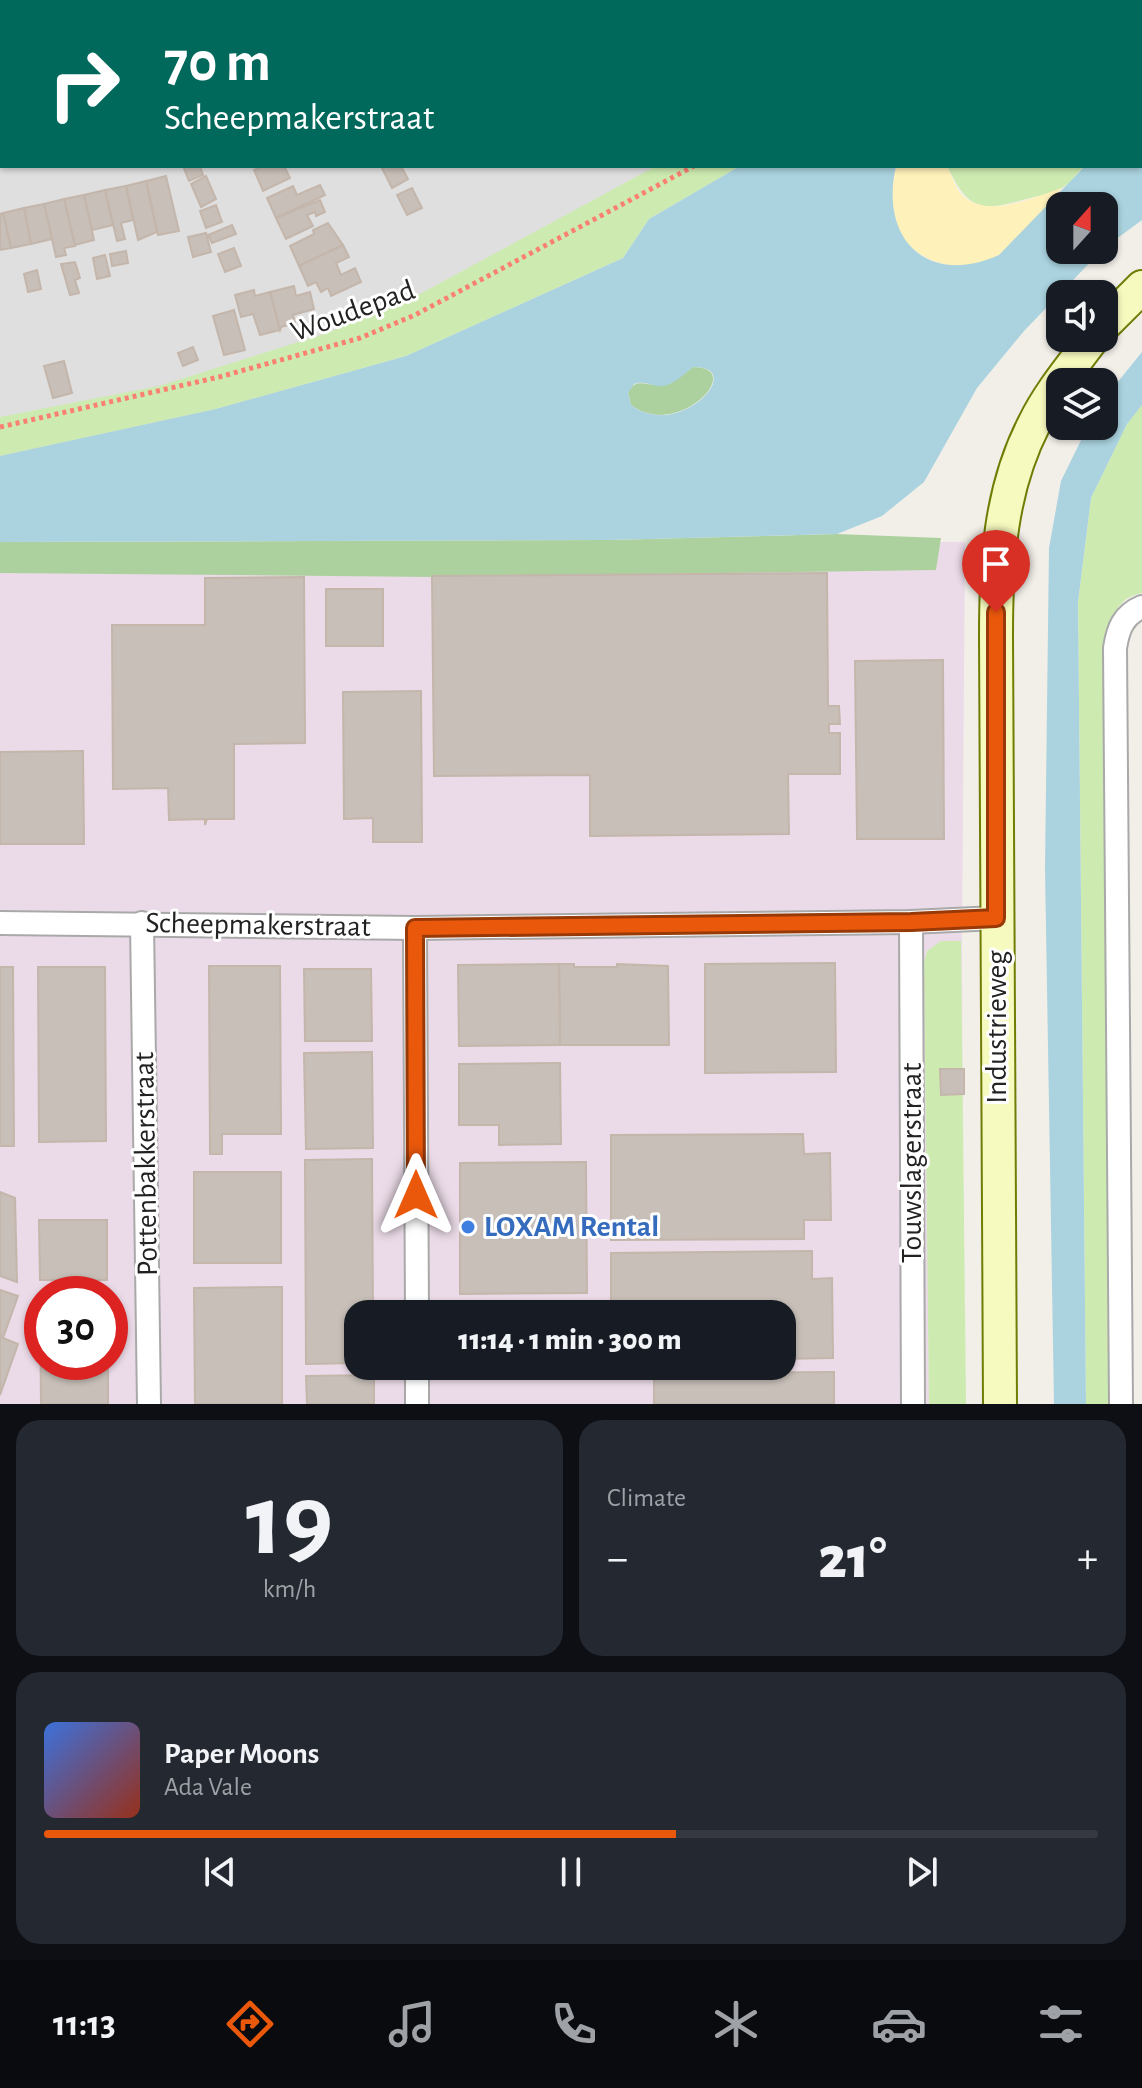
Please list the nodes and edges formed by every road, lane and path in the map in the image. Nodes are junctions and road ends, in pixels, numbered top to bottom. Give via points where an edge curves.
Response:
1 (690, 168) edge
2 (1142, 287) edge
3 (1118, 311) edge
4 (1082, 352) edge
5 (0, 427) edge
6 (1142, 607) edge
7 (996, 918) junction
8 (911, 922) junction
9 (0, 923) edge
10 (142, 923) junction
11 (415, 928) junction
12 (417, 1300) edge
13 (417, 1380) edge
14 (149, 1404) edge
15 (417, 1404) edge
16 (913, 1404) edge
17 (1000, 1404) edge
18 (1121, 1404) edge

1 - 5 path, Woudepad via 415,315 360,338 219,377
2 - 3 street
4 - 7 street, Industrieweg via 1033,426 1009,490 1000,534
6 - 18 street via 1126,615 1115,648
7 - 8 street, Scheepmakerstraat
7 - 17 street, Industrieweg
8 - 11 street, Scheepmakerstraat
8 - 16 street, Touwslagerstraat
9 - 10 street, Scheepmakerstraat
10 - 11 street, Scheepmakerstraat
10 - 14 street, Pottenbakkerstraat
11 - 12 street
13 - 15 street

